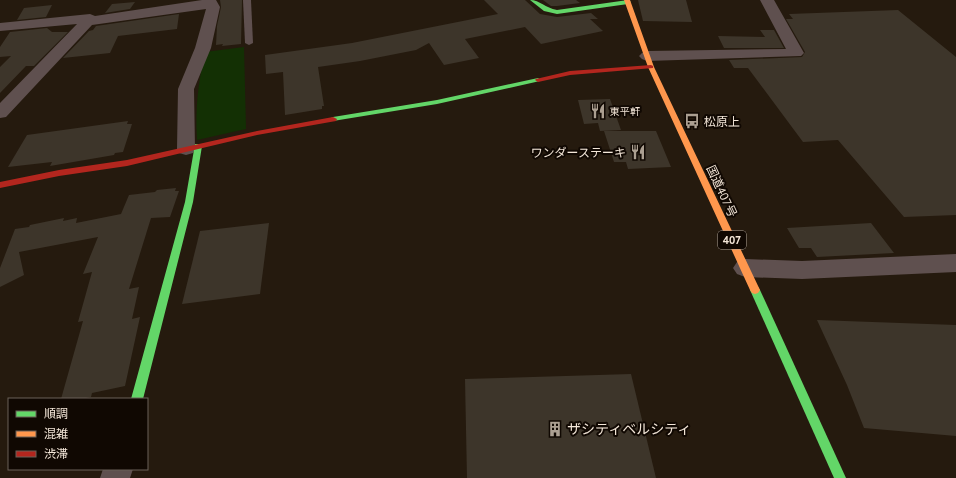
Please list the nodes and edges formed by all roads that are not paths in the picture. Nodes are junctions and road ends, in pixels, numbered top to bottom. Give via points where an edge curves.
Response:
1 (247, 0) edge
2 (533, 0) edge
3 (767, 0) edge
4 (628, 1) edge
5 (210, 2) edge
6 (87, 21) junction
7 (3, 29) edge
8 (249, 44) dead end
9 (649, 62) junction
10 (19, 93) junction
11 (0, 94) edge
12 (0, 113) edge
13 (192, 148) junction
14 (0, 185) edge
15 (956, 263) edge
16 (745, 268) junction
17 (137, 398) edge
18 (840, 478) edge

1 - 8 lane
2 - 4 main road via 546,10 557,12
3 - 9 street via 796,53
4 - 9 main road, 国道407号 / 407
5 - 6 street
5 - 13 street via 213,7 203,48 186,89
6 - 7 street via 90,18
6 - 10 street
9 - 13 main road via 570,73 437,102 321,121
9 - 16 main road, 国道407号 / 407
10 - 11 street
10 - 12 street
13 - 14 main road via 127,163
13 - 17 main road via 189,202
15 - 16 street via 802,270
16 - 18 main road, 国道407号 / 407

